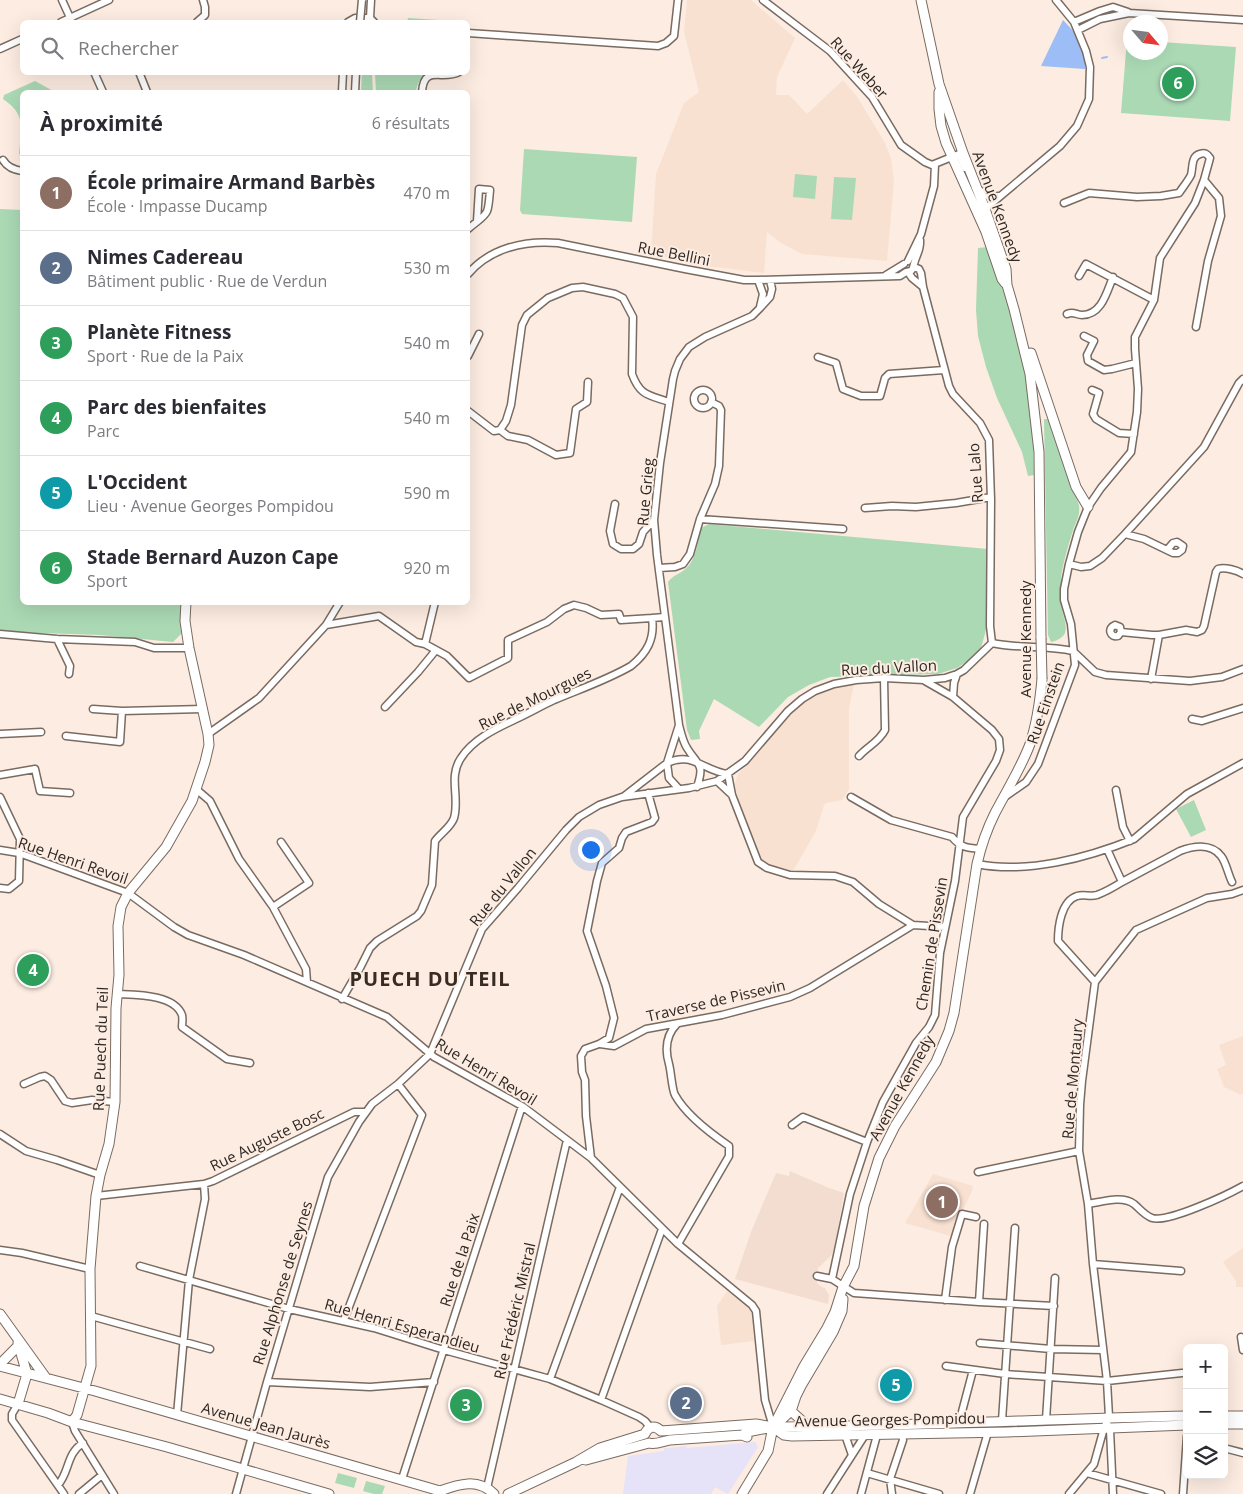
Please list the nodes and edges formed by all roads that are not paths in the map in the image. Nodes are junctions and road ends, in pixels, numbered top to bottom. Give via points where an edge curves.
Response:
1 (62, 0) edge
2 (109, 0) edge
3 (203, 0) edge
4 (362, 0) edge
5 (371, 0) edge
6 (678, 0) edge
7 (763, 0) edge
8 (921, 0) edge
9 (1056, 0) edge
10 (99, 3) edge
11 (1129, 13) junction
12 (71, 20) edge
13 (199, 20) edge
14 (352, 20) edge
15 (360, 20) edge
16 (372, 20) edge
17 (1243, 20) edge
18 (1076, 21) junction
19 (1078, 30) junction
20 (470, 33) edge
21 (20, 40) edge
22 (0, 49) edge
23 (95, 75) edge
24 (140, 75) edge
25 (344, 75) edge
26 (356, 75) edge
27 (431, 75) edge
28 (939, 84) junction
29 (102, 90) edge
30 (146, 90) edge
31 (342, 90) edge
32 (355, 90) edge
33 (422, 90) edge
34 (952, 156) junction
35 (3, 160) dead end
36 (935, 164) junction
37 (20, 171) edge
38 (974, 180) junction
39 (1204, 180) junction
40 (978, 190) junction
41 (1001, 196) junction
42 (1064, 203) dead end
43 (985, 209) junction
44 (477, 221) junction
45 (470, 227) edge
46 (910, 264) junction
47 (470, 272) edge
48 (907, 272) junction
49 (885, 275) junction
50 (1079, 276) dead end
51 (1113, 277) junction
52 (785, 279) junction
53 (758, 280) junction
54 (770, 280) junction
55 (1007, 285) junction
56 (923, 287) junction
57 (770, 297) junction
58 (1154, 300) junction
59 (760, 308) junction
60 (1014, 309) junction
61 (1067, 314) dead end
62 (1196, 327) dead end
63 (479, 334) dead end
64 (1084, 336) dead end
65 (470, 352) edge
66 (818, 357) dead end
67 (1136, 363) junction
68 (944, 370) junction
69 (1243, 378) edge
70 (588, 382) dead end
71 (1092, 390) dead end
72 (669, 402) junction
73 (711, 402) dead end
74 (470, 413) edge
75 (500, 430) junction
76 (1134, 434) junction
77 (991, 497) junction
78 (615, 504) dead end
79 (1088, 507) junction
80 (865, 508) dead end
81 (700, 519) junction
82 (654, 520) junction
83 (844, 530) dead end
84 (1125, 534) junction
85 (1167, 550) dead end
86 (1069, 564) junction
87 (659, 568) junction
88 (1243, 574) edge
89 (186, 605) edge
90 (338, 605) edge
91 (434, 605) edge
92 (652, 618) junction
93 (666, 618) junction
94 (326, 625) junction
95 (1121, 632) dead end
96 (0, 634) edge
97 (1159, 635) junction
98 (57, 640) junction
99 (992, 642) junction
100 (425, 644) junction
101 (189, 648) junction
102 (436, 650) junction
103 (1073, 651) junction
104 (1243, 669) edge
105 (69, 674) dead end
106 (958, 674) junction
107 (884, 678) junction
108 (1151, 679) junction
109 (924, 680) junction
110 (953, 697) junction
111 (385, 707) dead end
112 (1243, 708) edge
113 (93, 709) dead end
114 (202, 709) junction
115 (122, 711) junction
116 (1192, 719) dead end
117 (679, 725) junction
118 (41, 732) dead end
119 (0, 734) edge
120 (208, 734) junction
121 (66, 736) dead end
122 (859, 756) dead end
123 (667, 763) junction
124 (1243, 763) edge
125 (700, 764) junction
126 (728, 774) junction
127 (0, 775) edge
128 (717, 781) junction
129 (697, 786) junction
130 (196, 789) junction
131 (679, 789) junction
132 (1116, 790) dead end
133 (648, 793) junction
134 (70, 794) dead end
135 (732, 795) junction
136 (622, 797) junction
137 (851, 797) dead end
138 (0, 798) edge
139 (1003, 798) junction
140 (1130, 841) junction
141 (281, 842) dead end
142 (959, 845) junction
143 (981, 849) junction
144 (1107, 849) junction
145 (0, 850) edge
146 (21, 854) junction
147 (977, 864) junction
148 (1122, 882) junction
149 (1232, 882) dead end
150 (0, 888) edge
151 (1243, 890) edge
152 (128, 893) junction
153 (273, 907) junction
154 (913, 924) junction
155 (945, 927) junction
156 (307, 982) junction
157 (1095, 982) junction
158 (117, 994) junction
159 (342, 999) junction
160 (677, 1024) junction
161 (600, 1044) junction
162 (430, 1054) junction
163 (250, 1063) dead end
164 (24, 1084) dead end
165 (398, 1084) junction
166 (115, 1102) junction
167 (522, 1106) junction
168 (366, 1112) junction
169 (792, 1125) dead end
170 (0, 1134) edge
171 (567, 1140) junction
172 (867, 1142) junction
173 (1079, 1151) junction
174 (591, 1158) junction
175 (978, 1172) dead end
176 (100, 1175) junction
177 (204, 1184) junction
178 (1243, 1186) edge
179 (620, 1187) junction
180 (96, 1196) junction
181 (1088, 1204) junction
182 (976, 1217) dead end
183 (984, 1224) dead end
184 (1015, 1228) dead end
185 (662, 1229) junction
186 (678, 1244) junction
187 (0, 1250) edge
188 (1093, 1264) junction
189 (140, 1266) dead end
190 (90, 1269) junction
191 (1181, 1270) dead end
192 (817, 1276) dead end
193 (1056, 1278) dead end
194 (832, 1279) junction
195 (189, 1280) junction
196 (843, 1287) junction
197 (945, 1300) junction
198 (979, 1302) junction
199 (1010, 1304) junction
200 (1054, 1306) junction
201 (289, 1309) junction
202 (0, 1314) edge
203 (91, 1316) junction
204 (344, 1320) junction
205 (1241, 1336) dead end
206 (18, 1341) junction
207 (183, 1342) junction
208 (980, 1343) dead end
209 (1007, 1345) junction
210 (210, 1349) dead end
211 (1051, 1349) junction
212 (444, 1350) junction
213 (1103, 1350) junction
214 (1243, 1350) edge
215 (0, 1365) edge
216 (946, 1366) dead end
217 (514, 1370) junction
218 (973, 1370) junction
219 (1182, 1373) dead end
220 (27, 1374) junction
221 (1005, 1374) junction
222 (46, 1378) junction
223 (1049, 1378) junction
224 (550, 1379) junction
225 (1107, 1381) junction
226 (267, 1382) junction
227 (434, 1382) junction
228 (85, 1389) junction
229 (0, 1400) edge
230 (602, 1400) junction
231 (18, 1404) junction
232 (791, 1411) junction
233 (177, 1415) junction
234 (1183, 1416) edge
235 (1228, 1416) edge
236 (1243, 1416) edge
237 (1046, 1420) junction
238 (1002, 1421) junction
239 (958, 1423) junction
240 (1108, 1424) junction
241 (1228, 1424) edge
242 (1243, 1424) edge
243 (1183, 1425) edge
244 (74, 1427) junction
245 (773, 1427) junction
246 (809, 1427) junction
247 (661, 1431) junction
248 (843, 1431) junction
249 (988, 1432) junction
250 (648, 1435) junction
251 (865, 1435) junction
252 (877, 1435) junction
253 (902, 1435) junction
254 (252, 1436) junction
255 (660, 1441) junction
256 (83, 1443) junction
257 (1228, 1449) edge
258 (1243, 1453) edge
259 (852, 1455) junction
260 (243, 1469) junction
261 (867, 1473) junction
262 (1087, 1473) junction
263 (102, 1475) junction
264 (402, 1479) junction
265 (890, 1479) junction
266 (1185, 1479) edge
267 (1112, 1480) junction
268 (58, 1485) junction
269 (486, 1488) junction
270 (312, 1492) edge
271 (441, 1493) edge
272 (512, 1493) edge
273 (64, 1494) edge
274 (79, 1494) edge
275 (114, 1494) edge
276 (236, 1494) edge
277 (326, 1494) edge
278 (494, 1494) edge
279 (742, 1494) edge
280 (827, 1494) edge
281 (861, 1494) edge
282 (892, 1494) edge
283 (939, 1494) edge
284 (970, 1494) edge
285 (1069, 1494) edge
286 (1113, 1494) edge
287 (1161, 1494) edge
288 (1184, 1494) edge

1 - 12 street
2 - 10 street
3 - 13 street via 205,15
4 - 15 street, bridge
5 - 16 street
6 - 20 street via 674,36 658,46
7 - 36 street, Rue Weber via 830,51 872,97 901,145 928,164
8 - 28 main road, Avenue Kennedy
9 - 18 street
10 - 12 street
11 - 17 street
11 - 18 street via 1112,7
11 - 19 street via 1100,19
14 - 16 street
18 - 19 street
19 - 41 street via 1090,67 1089,99 1084,113 1060,146
21 - 22 street
23 - 29 street
24 - 30 street
25 - 31 street
26 - 32 street
27 - 33 street via 422,85
28 - 34 main road via 941,126
28 - 38 main road, Avenue Kennedy
34 - 36 street
34 - 38 street via 958,154 967,174
34 - 55 main road
35 - 37 street
36 - 46 street via 934,186 921,246
38 - 40 main road, Avenue Kennedy
39 - 42 street, Rue Einstein via 1210,158 1202,153 1196,155 1191,174 1179,193 1137,197 1089,193
39 - 58 street, Rue Einstein via 1195,203 1160,258
39 - 62 street via 1219,198 1221,216 1208,261
40 - 41 street via 989,196
40 - 43 main road, Avenue Kennedy
41 - 43 street
43 - 55 main road, Avenue Kennedy via 1006,269
44 - 44 street via 479,189 490,190 488,213
44 - 45 street
46 - 48 street via 903,268
46 - 49 street, Rue Bellini
46 - 56 street, Rue Lalo via 919,269
47 - 53 street, Rue Bellini via 504,249 545,242
48 - 49 street, Rue Bellini via 900,276
48 - 56 street
49 - 52 street, Rue Bellini
50 - 51 street via 1086,264
51 - 58 street
51 - 61 street via 1100,306 1083,315
52 - 54 street, Rue Bellini
52 - 57 street, Rue Grieg
53 - 54 street, Rue Bellini
53 - 59 street via 763,294
54 - 57 street
55 - 60 main road, Avenue Kennedy
56 - 68 street, Rue Lalo
57 - 59 street, Rue Grieg
58 - 67 street, Rue Einstein via 1135,337
59 - 72 street, Rue Grieg via 752,316 689,347 675,371
60 - 79 main road via 1025,331 1076,487
60 - 139 main road, Avenue Kennedy, bridge via 1030,374 1039,452 1042,679 1030,743
63 - 65 street
64 - 67 street via 1094,341 1088,360 1104,370
66 - 68 street via 836,363 843,390 861,396 880,396 889,374
67 - 76 street, Rue Einstein via 1138,389
68 - 77 street, Rue Lalo via 953,394 980,423 989,440
69 - 84 street via 1204,447
70 - 75 street via 587,402 576,409 570,453 556,455
71 - 76 street via 1099,393 1093,414 1096,419 1119,434
72 - 75 street via 646,394 635,382 632,374 633,317 622,298 583,287 572,288 548,298 524,320 510,413
72 - 82 street, Rue Grieg
73 - 81 street via 721,410 719,466
74 - 75 street via 494,431
76 - 79 street, Rue Einstein via 1131,452
77 - 80 street via 916,507
77 - 99 street, Rue Lalo
78 - 82 street via 610,531 613,544 621,549 633,549 639,544 643,532
79 - 86 street, Rue Einstein
81 - 83 street
81 - 87 street via 690,554 683,564
82 - 87 street, Rue Grieg
84 - 85 street
84 - 86 street via 1090,566
86 - 103 street, Rue Einstein via 1064,600 1074,641
87 - 93 street, Rue Grieg
88 - 97 street via 1218,569 1202,630
89 - 101 main road
90 - 94 street
91 - 100 street
92 - 93 street
92 - 102 street via 621,620 619,614 601,615 574,605 508,640 508,658 469,678 447,656
92 - 159 street, Rue de Mourgues via 652,638 638,661 496,729 460,758 455,770 454,818 435,841 432,885 424,905 417,916 376,941
93 - 117 street, Rue Grieg
94 - 100 street via 379,616 416,642
94 - 120 street via 259,698
95 - 97 street
96 - 98 street
97 - 108 street
98 - 101 street via 135,642 154,648
98 - 105 street via 70,666
99 - 103 street
99 - 106 street, Rue du Vallon
100 - 102 street
101 - 114 main road
102 - 111 street
103 - 108 street via 1095,672
103 - 139 street, Rue Einstein via 1076,664 1038,764 1026,782
104 - 108 street via 1222,677 1190,681
106 - 109 street, Rue du Vallon
106 - 110 street
107 - 109 street, Rue du Vallon
107 - 122 street via 885,730 881,738
107 - 126 street, Rue du Vallon via 834,684 809,695 788,711 753,753
109 - 110 street, Chemin de Pissevin
110 - 142 street, Chemin de Pissevin via 992,730 999,739 1000,750 963,817
112 - 116 street via 1202,721
113 - 115 street
114 - 115 street
114 - 120 main road
115 - 121 street via 120,742
117 - 123 street, Rue Grieg
117 - 125 street, Rue Grieg via 686,747
118 - 119 street
120 - 130 main road, Rue Puech du Teil via 209,744
123 - 125 street, Rue du Vallon via 682,758
123 - 131 street via 669,778
123 - 136 street, Rue du Vallon
124 - 140 street via 1187,794
125 - 126 street, Rue du Vallon
125 - 129 street
126 - 128 street, Rue du Vallon
126 - 135 street
127 - 134 street via 35,769 40,791
128 - 129 street, Rue du Vallon
128 - 135 street
129 - 131 street, Rue du Vallon
130 - 152 main road, Rue Puech du Teil via 166,846
130 - 153 street via 210,801 239,859
131 - 133 street, Rue du Vallon
132 - 140 street via 1122,827
133 - 136 street, Rue du Vallon
133 - 161 street via 655,818 626,832 619,848 602,863 587,931 614,1018 609,1038
135 - 154 street via 758,862 790,876 835,876 853,882 879,904
136 - 162 street, Rue du Vallon via 579,817 485,925
137 - 142 street via 891,820 952,838
138 - 146 street via 20,839
139 - 143 main road, Avenue Kennedy
140 - 144 street
141 - 153 street via 309,884
142 - 143 street
142 - 155 street, Chemin de Pissevin
143 - 147 main road, Avenue Kennedy
144 - 147 street via 1048,865 1018,868
144 - 148 street
145 - 146 street, Rue Henri Revoil
146 - 150 street via 20,881 9,888
146 - 152 street, Rue Henri Revoil
147 - 196 main road, Avenue Kennedy via 949,1031 936,1062 895,1126 879,1158 864,1206 854,1266
148 - 149 street via 1180,851 1210,847 1221,856
148 - 157 street via 1095,896 1074,897 1063,911 1058,929 1058,941
151 - 157 street via 1207,898 1136,930
152 - 156 street, Rue Henri Revoil via 188,935 244,954
152 - 158 main road, Rue Puech du Teil via 120,907
153 - 156 street via 306,969
154 - 155 street
154 - 160 street, Traverse de Pissevin via 800,993
155 - 172 street, Chemin de Pissevin via 935,1014 883,1102
156 - 159 street, Rue Henri Revoil
157 - 173 street, Rue de Montaury via 1082,1081
158 - 163 street via 152,996 171,1004 182,1016 182,1027 227,1059
158 - 166 main road, Rue Puech du Teil
159 - 162 street, Rue Henri Revoil via 387,1017
160 - 161 street, Traverse de Pissevin via 646,1029 614,1046
160 - 186 street via 672,1029 666,1053 674,1094 705,1129 729,1146 729,1156
161 - 174 street via 584,1049 581,1056
162 - 165 street
162 - 167 street, Rue Henri Revoil
164 - 166 street via 45,1076 66,1101
165 - 168 street
165 - 204 street via 422,1115
166 - 176 main road, Rue Puech du Teil via 109,1144
167 - 171 street, Rue Henri Revoil
167 - 212 street, Rue de la Paix
168 - 177 street, Rue Auguste Bosc via 354,1112
168 - 201 street, Rue Alphonse de Seynes via 328,1177
169 - 172 street via 803,1117
170 - 176 street via 26,1151
171 - 174 street, Rue Henri Revoil
171 - 217 street, Rue Frédéric Mistral
172 - 194 street, Chemin de Pissevin via 850,1194
173 - 175 street
173 - 181 street, Rue de Montaury
174 - 179 street, Rue Henri Revoil
176 - 180 main road, Rue Puech du Teil
177 - 180 street
177 - 195 street, Rue Auguste Bosc via 205,1200
178 - 181 street via 1160,1219 1145,1214 1125,1200
179 - 185 street, Rue Henri Revoil
179 - 224 street
180 - 190 main road, Rue Puech du Teil
181 - 188 street, Rue de Montaury
182 - 197 street via 962,1214 952,1247
183 - 198 street
184 - 199 street
185 - 186 street, Rue Henri Revoil
185 - 230 street
186 - 245 street, Rue Henri Revoil via 756,1311 765,1404
187 - 190 street
188 - 191 street
188 - 213 street, Rue de Montaury
189 - 195 street, Rue Henri Esperandieu
190 - 203 main road, Rue Puech du Teil
192 - 194 street
193 - 200 street
194 - 196 street
195 - 201 street, Rue Henri Esperandieu
195 - 207 street, Rue Auguste Bosc
196 - 197 street via 854,1292
196 - 232 main road, Avenue Kennedy via 842,1311
196 - 245 main road, Avenue Kennedy via 835,1312
197 - 198 street
198 - 199 street
199 - 200 street
199 - 209 street
200 - 211 street
201 - 204 street, Rue Henri Esperandieu
201 - 226 street, Rue Alphonse de Seynes
202 - 206 main road
203 - 207 street
203 - 228 main road, Rue Puech du Teil via 91,1366
204 - 212 street, Rue Henri Esperandieu
205 - 214 street
206 - 215 main road
206 - 220 main road
206 - 222 main road
207 - 210 street
207 - 233 street, Rue Auguste Bosc
208 - 209 street
209 - 211 street
209 - 221 street
211 - 213 street
211 - 223 street
212 - 217 street, Rue Henri Esperandieu
212 - 227 street, Rue de la Paix
213 - 225 street, Rue de Montaury
215 - 220 main road, Avenue Jean Jaurès
216 - 218 street
217 - 224 street, Rue Henri Esperandieu
217 - 269 street, Rue Frédéric Mistral
218 - 221 street
218 - 239 street
219 - 225 street
220 - 222 main road, Avenue Jean Jaurès
220 - 231 main road
221 - 223 street
221 - 238 street
222 - 228 main road, Avenue Jean Jaurès
223 - 225 street
223 - 237 street
224 - 230 street, Rue Henri Esperandieu
225 - 240 street, Rue de Montaury
226 - 227 street via 370,1387
226 - 254 street, Rue Alphonse de Seynes
227 - 264 street, Rue de la Paix
228 - 233 main road, Avenue Jean Jaurès
228 - 244 main road
229 - 231 main road
230 - 250 street, Rue Henri Esperandieu via 646,1422
231 - 244 main road via 48,1413
231 - 268 street via 12,1420
232 - 245 main road
232 - 246 main road
233 - 254 main road, Avenue Jean Jaurès
234 - 240 main road, Avenue Georges Pompidou
235 - 236 main road
237 - 238 main road, Avenue Georges Pompidou
237 - 240 main road, Avenue Georges Pompidou
238 - 239 main road, Avenue Georges Pompidou
239 - 248 main road, Avenue Georges Pompidou
240 - 243 main road, Avenue Georges Pompidou
240 - 249 main road, Avenue Georges Pompidou
240 - 262 street via 1094,1464
240 - 267 street, Rue de Montaury
241 - 242 main road
244 - 256 street
244 - 260 main road
245 - 246 main road, Avenue Georges Pompidou
245 - 247 main road via 756,1424
245 - 248 main road, Avenue Georges Pompidou via 784,1435 792,1436
245 - 255 main road via 742,1435
245 - 279 main road, Avenue Kennedy via 768,1451
246 - 248 main road, Avenue Georges Pompidou
247 - 250 main road via 656,1427
247 - 255 main road
248 - 251 main road, Avenue Georges Pompidou
248 - 259 street
249 - 253 main road, Avenue Georges Pompidou
249 - 284 street
250 - 255 main road via 655,1444
250 - 272 main road via 576,1462
251 - 252 main road, Avenue Georges Pompidou
251 - 259 street
252 - 253 main road, Avenue Georges Pompidou
252 - 261 street
253 - 265 street
254 - 260 street, Rue Alphonse de Seynes
254 - 264 main road, Avenue Jean Jaurès
256 - 263 street
256 - 268 street via 74,1449
257 - 258 street
259 - 280 street
260 - 270 main road
260 - 276 street, Rue Alphonse de Seynes
261 - 265 street
261 - 281 street
262 - 267 street
262 - 285 street
263 - 274 street
263 - 275 street
264 - 271 main road, Avenue Jean Jaurès
265 - 282 street
265 - 283 street
266 - 288 street
267 - 286 street, Rue de Montaury
267 - 287 street
268 - 273 street
269 - 271 main road via 471,1483 454,1486
269 - 278 main road
270 - 277 main road

